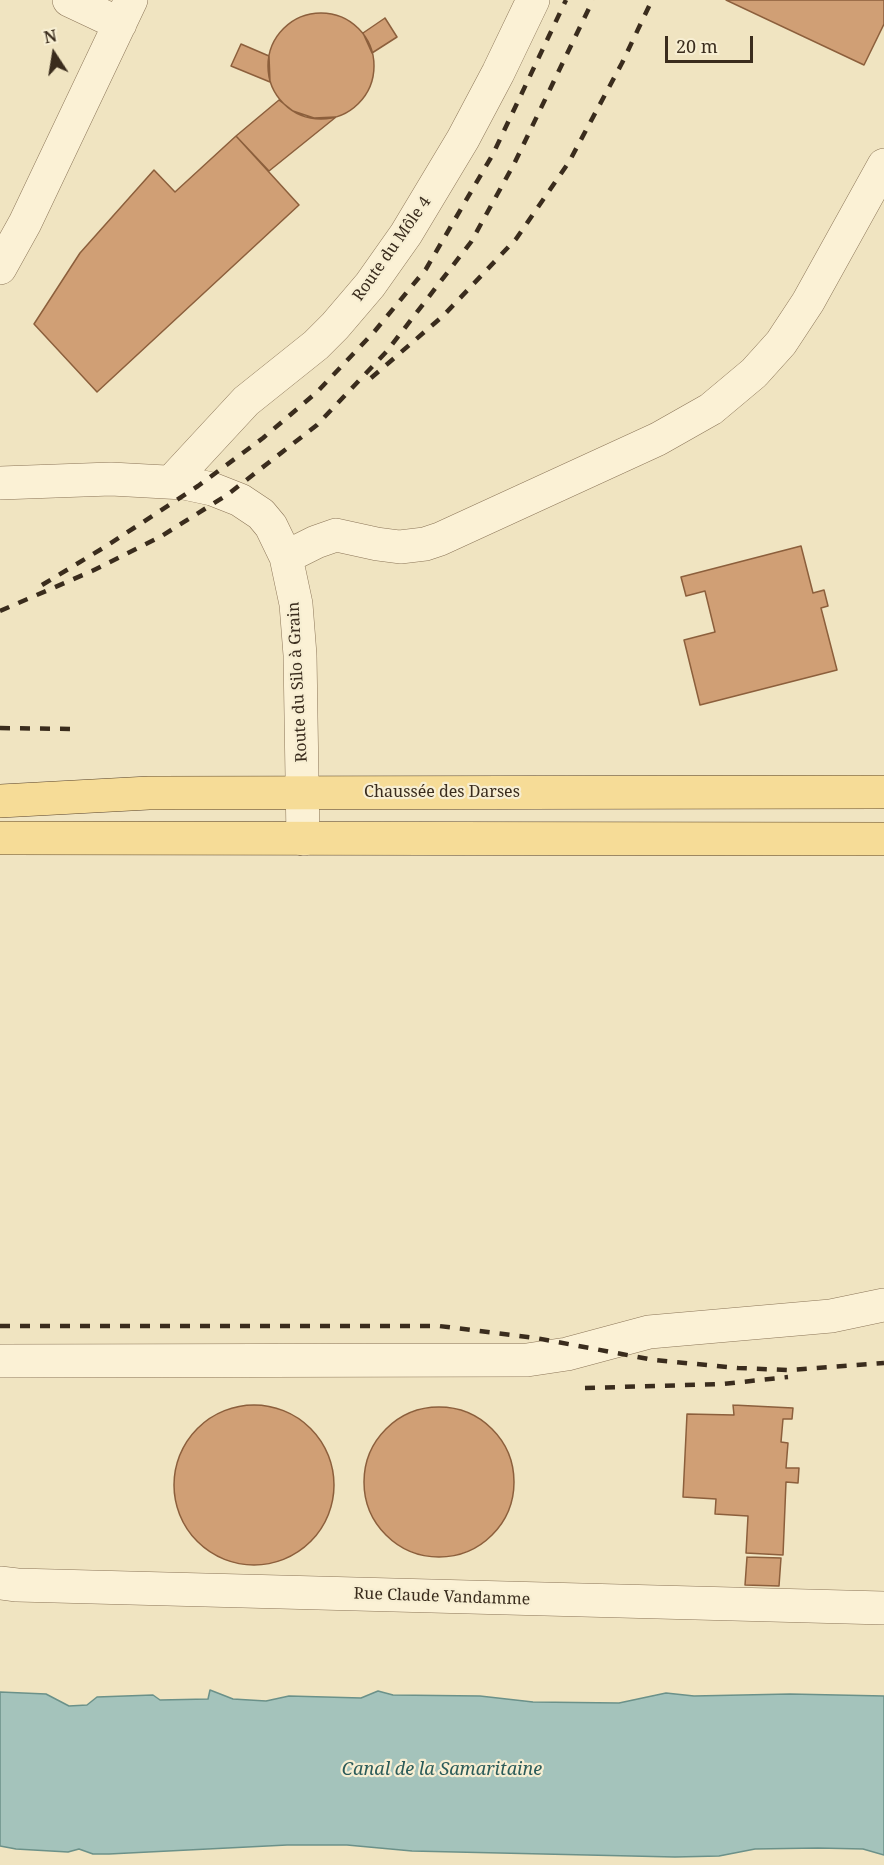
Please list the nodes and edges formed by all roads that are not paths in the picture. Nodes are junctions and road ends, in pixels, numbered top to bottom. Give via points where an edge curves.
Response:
1 (69, 0) edge
2 (533, 0) edge
3 (126, 12) edge
4 (884, 165) edge
5 (0, 268) edge
6 (171, 482) junction
7 (0, 483) edge
8 (286, 557) junction
9 (303, 792) junction
10 (884, 792) edge
11 (0, 801) edge
12 (0, 838) edge
13 (303, 839) junction
14 (884, 839) edge
15 (884, 1305) edge
16 (0, 1361) edge
17 (0, 1582) edge
18 (884, 1608) edge

1 - 3 street
2 - 6 street, Route du Môle 4 via 463,139 370,285 316,345 246,401
3 - 5 street
4 - 8 street via 781,343 754,373 711,408 658,439 440,539 400,547 336,535
6 - 7 street, Route du Silo à Grain via 111,479
6 - 8 street, Route du Silo à Grain via 212,489 252,507 271,526
8 - 9 street, Route du Silo à Grain via 299,629
9 - 10 main road, Chaussée des Darses
9 - 11 main road, Chaussée des Darses via 116,793
9 - 13 street, Route du Silo à Grain
12 - 13 main road
13 - 14 main road
15 - 16 street via 831,1316 649,1332 527,1360
17 - 18 street, Rue Claude Vandamme

